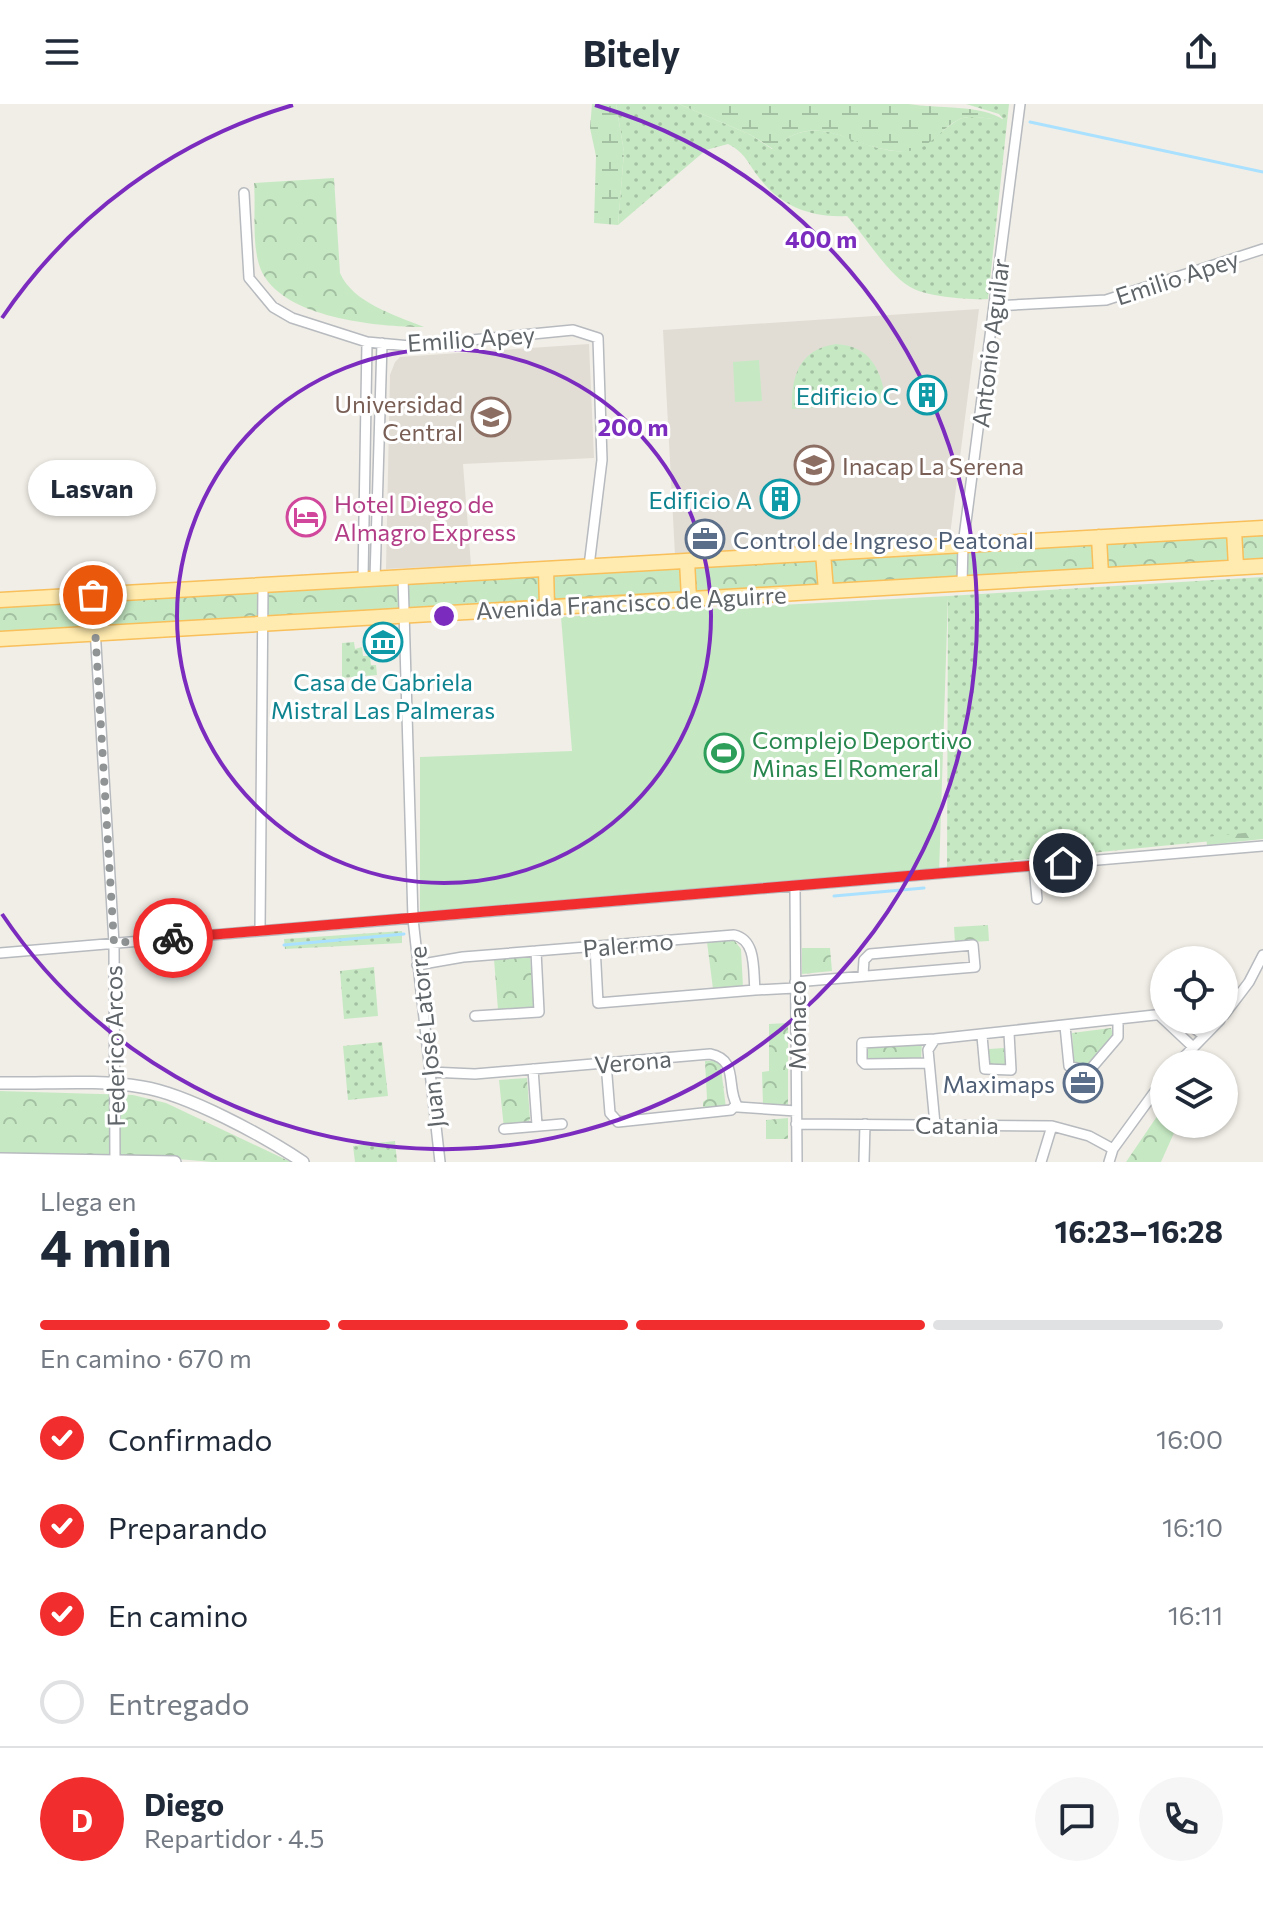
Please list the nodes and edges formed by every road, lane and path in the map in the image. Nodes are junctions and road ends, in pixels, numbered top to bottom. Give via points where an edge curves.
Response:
1 (1020, 104) edge
2 (244, 193) dead end
3 (1263, 249) edge
4 (995, 306) junction
5 (367, 342) junction
6 (382, 343) junction
7 (1263, 528) edge
8 (1234, 530) junction
9 (1099, 537) junction
10 (963, 545) junction
11 (823, 553) junction
12 (687, 561) junction
13 (589, 566) junction
14 (1263, 566) edge
15 (1236, 567) junction
16 (546, 569) junction
17 (1101, 575) junction
18 (403, 577) junction
19 (369, 579) junction
20 (962, 583) junction
21 (263, 586) junction
22 (826, 591) junction
23 (93, 595) junction
24 (689, 599) junction
25 (0, 600) edge
26 (547, 607) junction
27 (407, 615) junction
28 (265, 623) junction
29 (97, 633) junction
30 (0, 639) edge
31 (1263, 846) edge
32 (1034, 866) junction
33 (795, 888) junction
34 (1037, 899) dead end
35 (413, 919) junction
36 (260, 931) junction
37 (114, 943) junction
38 (595, 946) junction
39 (536, 951) junction
40 (0, 953) edge
41 (1263, 955) edge
42 (417, 965) junction
43 (863, 975) junction
44 (795, 985) junction
45 (755, 990) junction
46 (1238, 997) edge
47 (475, 1016) dead end
48 (1150, 1016) edge
49 (1118, 1020) junction
50 (1065, 1026) junction
51 (1009, 1033) junction
52 (1180, 1034) edge
53 (1202, 1034) edge
54 (982, 1036) junction
55 (1204, 1036) joint
56 (935, 1039) junction
57 (1193, 1047) junction
58 (1190, 1050) edge
59 (606, 1063) junction
60 (929, 1063) junction
61 (533, 1069) junction
62 (430, 1072) junction
63 (0, 1083) edge
64 (116, 1085) junction
65 (1150, 1098) edge
66 (736, 1105) junction
67 (796, 1111) junction
68 (562, 1124) dead end
69 (796, 1124) junction
70 (865, 1124) junction
71 (935, 1124) junction
72 (537, 1125) junction
73 (1052, 1126) junction
74 (504, 1129) dead end
75 (1113, 1149) junction
76 (0, 1159) edge
77 (115, 1161) edge
78 (175, 1162) edge
79 (303, 1162) edge
80 (440, 1162) edge
81 (797, 1162) edge
82 (864, 1162) edge
83 (1041, 1162) edge
84 (1109, 1162) edge

1 - 4 street, Antonio Aguilar
2 - 5 street, Emilio Apey via 249,278 261,295 292,318
3 - 4 street, Emilio Apey via 1106,300
4 - 10 street, Antonio Aguilar
5 - 6 street, Emilio Apey
5 - 19 street
6 - 13 street, Emilio Apey via 410,346 573,330 593,334 601,344 602,460
6 - 19 street
7 - 8 main road, Avenida Francisco de Aguirre
8 - 9 main road, Avenida Francisco de Aguirre
8 - 15 main road
9 - 10 main road, Avenida Francisco de Aguirre
9 - 17 main road
10 - 11 main road, Avenida Francisco de Aguirre
10 - 20 street, Antonio Aguilar
11 - 12 main road, Avenida Francisco de Aguirre
11 - 22 main road
12 - 13 main road, Avenida Francisco de Aguirre
12 - 24 main road
13 - 16 main road, Avenida Francisco de Aguirre
14 - 15 main road, Avenida Francisco de Aguirre
15 - 17 main road, Avenida Francisco de Aguirre
16 - 18 main road, Avenida Francisco de Aguirre
16 - 26 main road
17 - 20 main road, Avenida Francisco de Aguirre
18 - 19 main road, Avenida Francisco de Aguirre
18 - 27 street, Juan José Latorre
19 - 21 main road, Avenida Francisco de Aguirre
20 - 22 main road, Avenida Francisco de Aguirre
21 - 23 main road, Avenida Francisco de Aguirre
21 - 28 street
22 - 24 main road, Avenida Francisco de Aguirre
23 - 25 main road, Avenida Francisco de Aguirre
23 - 29 street, Federico Arcos
24 - 26 main road, Avenida Francisco de Aguirre
26 - 27 main road, Avenida Francisco de Aguirre
27 - 28 main road, Avenida Francisco de Aguirre
27 - 35 street, Juan José Latorre
28 - 29 main road, Avenida Francisco de Aguirre
28 - 36 street
29 - 30 main road, Avenida Francisco de Aguirre
29 - 37 street, Federico Arcos
31 - 32 street
32 - 33 street
32 - 34 street
33 - 35 street
33 - 44 street, Mónaco
35 - 36 street
35 - 42 street, Juan José Latorre
36 - 37 street
37 - 40 street
37 - 64 street, Federico Arcos
38 - 39 street, Palermo
38 - 45 street, Palermo via 739,936 750,947
38 - 45 street via 598,1003
39 - 42 street, Palermo
39 - 47 street via 539,1012
41 - 46 street
42 - 62 street, Juan José Latorre
43 - 43 street via 975,967 973,945 874,953 864,960
43 - 44 street
44 - 45 street
44 - 67 street, Mónaco
48 - 49 street
49 - 50 street
49 - 50 street via 1118,1037 1089,1071 1069,1066
50 - 51 street
51 - 54 street
51 - 54 street via 1011,1070 985,1069
52 - 57 street
53 - 55 street
54 - 56 street
55 - 57 street
56 - 60 street via 928,1050
56 - 60 street via 862,1043 865,1064
57 - 58 street
59 - 61 street, Verona
59 - 66 street, Verona via 715,1055 730,1067
59 - 66 street via 610,1113 618,1122 731,1110
60 - 71 street
61 - 62 street, Verona
61 - 72 street
62 - 80 street, Juan José Latorre
63 - 64 street
64 - 77 street, Federico Arcos
64 - 79 street via 174,1096
65 - 75 street
66 - 67 street via 742,1110
67 - 69 street, Mónaco
68 - 72 street
69 - 70 street, Catania
69 - 81 street, Mónaco
70 - 71 street, Catania
70 - 82 street
71 - 73 street, Catania
72 - 74 street
73 - 75 street, Catania
73 - 83 street
75 - 84 street
76 - 77 street
77 - 78 street

